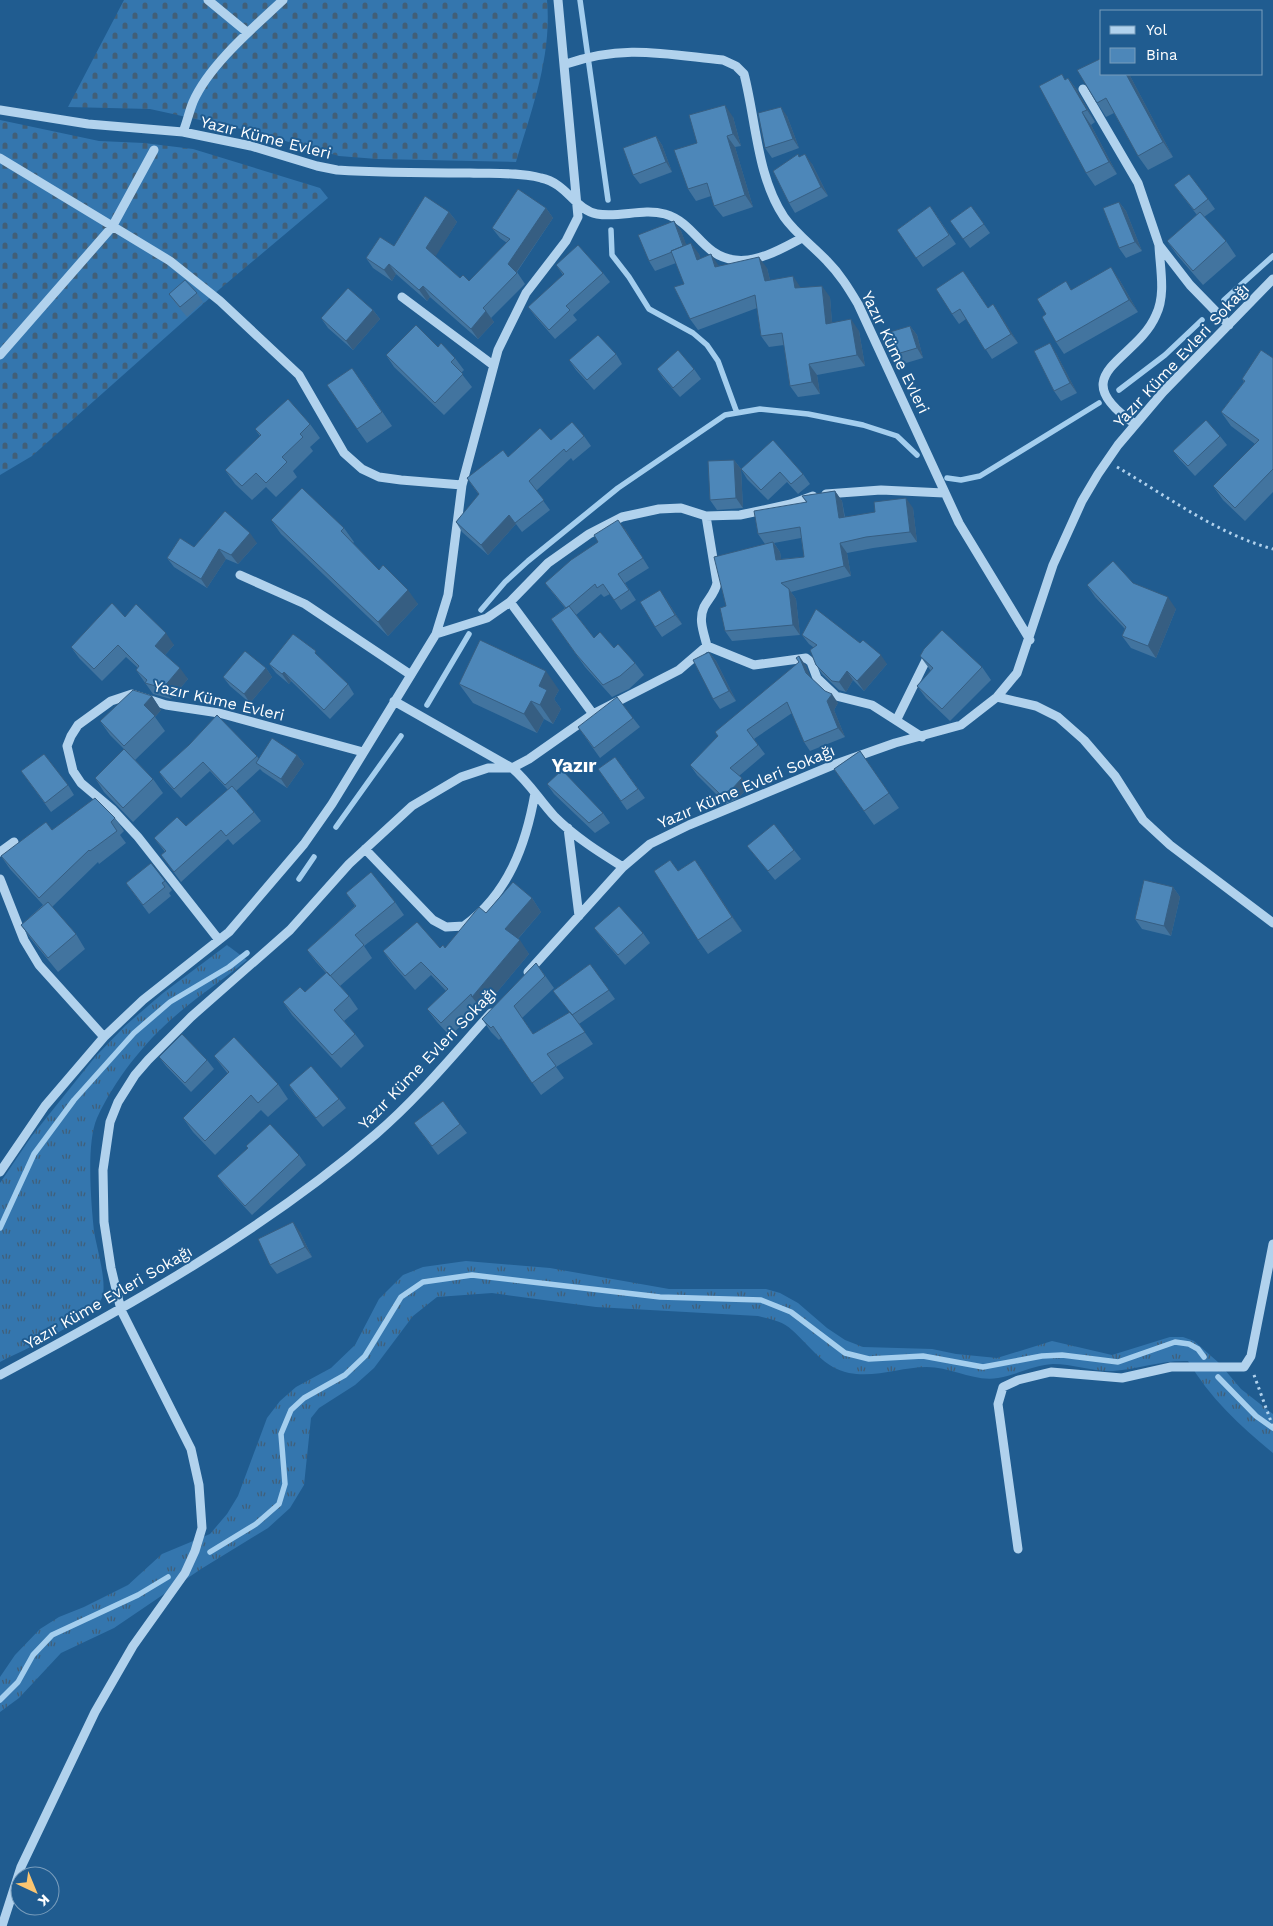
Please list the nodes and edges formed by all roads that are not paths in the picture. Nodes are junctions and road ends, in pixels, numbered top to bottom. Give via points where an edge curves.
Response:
1 (208, 0) edge
2 (282, 0) edge
3 (558, 0) edge
4 (248, 33) junction
5 (566, 64) junction
6 (1083, 89) edge
7 (0, 110) edge
8 (183, 132) junction
9 (154, 150) dead end
10 (0, 158) edge
11 (577, 203) junction
12 (112, 227) junction
13 (802, 238) junction
14 (1159, 245) junction
15 (1273, 279) edge
16 (402, 297) dead end
17 (1228, 325) junction
18 (0, 355) edge
19 (493, 365) junction
20 (1135, 424) junction
21 (462, 485) junction
22 (944, 493) junction
23 (706, 516) junction
24 (240, 575) dead end
25 (510, 602) junction
26 (436, 634) junction
27 (1030, 640) junction
28 (707, 646) junction
29 (932, 648) edge
30 (411, 675) junction
31 (997, 697) junction
32 (394, 702) junction
33 (594, 714) junction
34 (897, 719) junction
35 (922, 737) junction
36 (363, 752) junction
37 (512, 768) junction
38 (535, 794) junction
39 (568, 828) junction
40 (14, 842) dead end
41 (364, 849) junction
42 (0, 852) edge
43 (623, 867) junction
44 (0, 880) edge
45 (579, 916) junction
46 (1273, 922) edge
47 (220, 940) junction
48 (522, 979) edge
49 (496, 1008) edge
50 (104, 1037) junction
51 (0, 1172) edge
52 (1273, 1244) edge
53 (121, 1310) junction
54 (0, 1375) edge
55 (1018, 1549) dead end
56 (2, 1926) edge

1 - 4 street
2 - 4 street
3 - 5 street
4 - 8 street via 203,84
5 - 11 street
5 - 13 street, Yazır Küme Evleri via 589,56 629,51 723,60 736,66 744,74 768,181 783,216
6 - 14 street via 1138,183
7 - 8 street, Yazır Küme Evleri via 88,124
8 - 11 street, Yazır Küme Evleri via 251,146 337,170 542,178 555,182
9 - 12 street
10 - 12 street
11 - 13 street, Yazır Küme Evleri via 589,212 599,214 665,214 688,226 720,258 745,261
11 - 19 street via 578,217 574,228 526,294
12 - 18 street
12 - 21 street via 170,261 220,301 299,375 344,453 362,469 379,477
13 - 22 street, Yazır Küme Evleri via 838,273 858,304
14 - 17 street via 1190,285
14 - 20 street via 1161,294 1156,316 1109,368 1103,380 1102,389 1110,405
15 - 17 street, Yazır Küme Evleri Sokağı
16 - 19 street
17 - 20 street, Yazır Küme Evleri Sokağı
19 - 21 street
20 - 27 street, Yazır Küme Evleri Sokağı via 1082,501 1053,565
21 - 26 street via 448,595
22 - 23 street via 844,491 740,515
22 - 27 street, Yazır Küme Evleri
23 - 25 street via 681,508 622,517 589,534 548,563
23 - 28 street via 717,583 702,614
24 - 30 street via 305,604
25 - 26 street via 487,618
25 - 33 street
26 - 30 street
27 - 31 street, Yazır Küme Evleri Sokağı via 1017,673
28 - 33 street via 678,670
28 - 34 street via 754,665 806,658 817,678 836,696 872,705
29 - 34 street
30 - 32 street
31 - 35 street, Yazır Küme Evleri Sokağı via 961,725
31 - 46 street via 1036,706 1058,717 1084,740 1115,776 1143,820 1170,846
32 - 36 street
32 - 37 street
33 - 37 street
34 - 35 street
35 - 43 street, Yazır Küme Evleri Sokağı via 863,754 688,825 650,844
36 - 47 street via 304,844
36 - 47 street, Yazır Küme Evleri via 219,713 160,704 132,694 111,701 78,725 67,746 73,771 138,837
37 - 38 street
37 - 41 street via 488,768 462,776 437,789 412,806
38 - 39 street
38 - 41 street via 531,819 513,869 493,900 464,926 446,927 433,920
39 - 43 street
39 - 45 street
40 - 42 street
41 - 53 street via 290,930 190,1018 148,1060 118,1102 108,1132 103,1170 107,1246
43 - 45 street, Yazır Küme Evleri Sokağı
44 - 50 street via 24,940 39,965
45 - 48 street, Yazır Küme Evleri Sokağı
47 - 50 street via 143,1000
49 - 53 street, Yazır Küme Evleri Sokağı via 406,1106 344,1161 239,1236
50 - 51 street via 45,1106
52 - 55 street via 1249,1363 1244,1367 1171,1367 1122,1378 1051,1372 1004,1387 998,1404
53 - 54 street, Yazır Küme Evleri Sokağı
53 - 56 street via 191,1449 200,1485 202,1528 185,1573 133,1646 95,1712 21,1867

